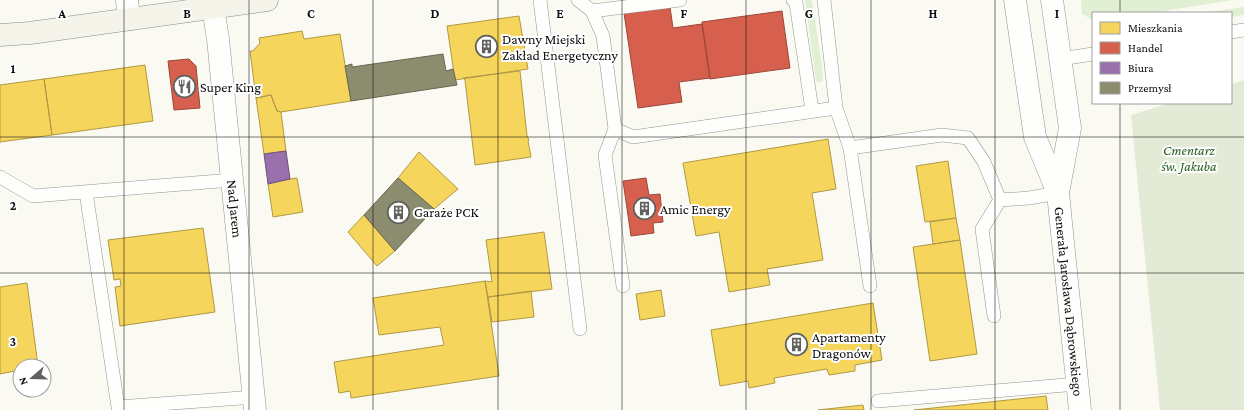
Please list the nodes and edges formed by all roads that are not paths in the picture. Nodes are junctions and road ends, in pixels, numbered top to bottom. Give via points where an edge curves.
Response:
1 (267, 0) edge
2 (540, 0) edge
3 (578, 0) edge
4 (680, 0) edge
5 (793, 0) edge
6 (824, 0) edge
7 (1015, 0) edge
8 (1052, 0) edge
9 (213, 8) junction
10 (128, 10) edge
11 (592, 11) junction
12 (1244, 30) edge
13 (1232, 32) edge
14 (0, 35) edge
15 (1092, 54) edge
16 (1060, 59) junction
17 (836, 108) junction
18 (812, 110) junction
19 (616, 129) junction
20 (850, 148) junction
21 (0, 177) edge
22 (232, 180) junction
23 (86, 192) junction
24 (1058, 193) junction
25 (1000, 200) junction
26 (623, 286) dead end
27 (870, 286) dead end
28 (994, 316) dead end
29 (580, 329) dead end
30 (1077, 384) junction
31 (878, 401) dead end
32 (255, 404) edge
33 (1080, 410) edge

1 - 9 main road
2 - 29 lane
3 - 11 lane
4 - 11 lane
5 - 18 lane via 796,3
6 - 17 lane
7 - 24 street, Generała Jarosława Dąbrowskiego via 1035,136
8 - 16 street, Generała Jarosława Dąbrowskiego
9 - 10 main road
9 - 22 street, Nad Jarem
10 - 14 main road via 30,33
11 - 19 lane via 603,36
12 - 13 lane
15 - 16 lane
16 - 24 street, Generała Jarosława Dąbrowskiego via 1070,128
17 - 18 lane
17 - 20 lane
18 - 19 lane via 633,137
19 - 26 lane via 605,155
20 - 25 lane via 942,135 968,138 984,162
20 - 27 lane
21 - 23 lane via 33,196
22 - 23 lane
22 - 32 street, Nad Jarem
23 - 32 lane via 118,406
24 - 25 lane
24 - 30 street, Generała Jarosława Dąbrowskiego
25 - 28 lane via 982,229
30 - 31 lane
30 - 33 street, Generała Jarosława Dąbrowskiego

